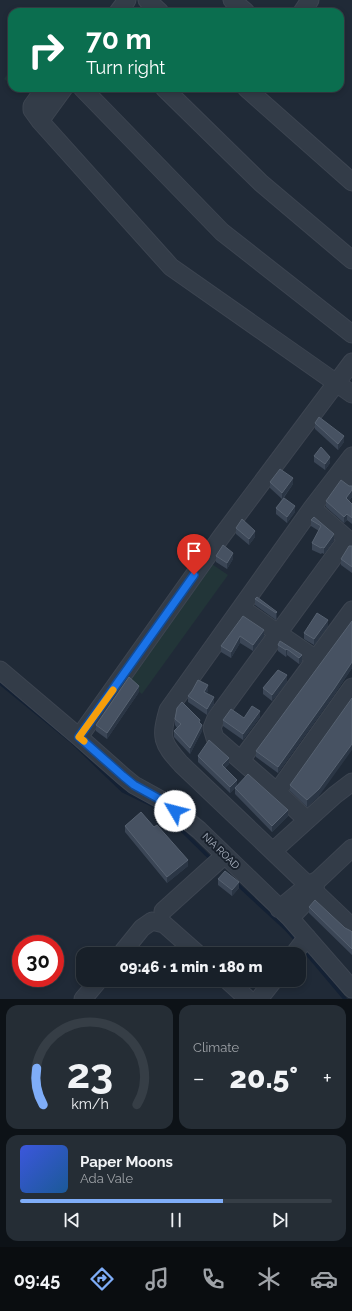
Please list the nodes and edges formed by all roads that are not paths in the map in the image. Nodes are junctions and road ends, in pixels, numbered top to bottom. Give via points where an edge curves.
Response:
1 (147, 0) edge
2 (232, 0) edge
3 (156, 8) edge
4 (241, 8) edge
5 (43, 92) edge
6 (61, 92) edge
7 (86, 92) edge
8 (168, 92) edge
9 (251, 92) edge
10 (40, 121) junction
11 (352, 182) edge
12 (352, 260) edge
13 (352, 334) edge
14 (352, 362) edge
15 (337, 383) junction
16 (352, 394) edge
17 (352, 456) edge
18 (346, 477) edge
19 (312, 508) junction
20 (350, 541) edge
21 (241, 608) junction
22 (352, 610) edge
23 (278, 633) junction
24 (316, 658) junction
25 (0, 670) edge
26 (350, 694) edge
27 (79, 737) junction
28 (241, 760) junction
29 (352, 770) edge
30 (352, 782) edge
31 (277, 792) junction
32 (334, 795) junction
33 (307, 820) junction
34 (352, 848) edge
35 (273, 851) junction
36 (225, 855) junction
37 (313, 885) junction
38 (163, 911) dead end
39 (284, 913) junction
40 (350, 922) edge
41 (307, 938) junction
42 (127, 947) edge
43 (190, 947) edge
44 (300, 947) edge
45 (93, 987) edge
46 (235, 987) edge
47 (268, 987) edge
48 (352, 989) edge
49 (83, 999) edge
50 (248, 999) edge
51 (259, 999) edge

1 - 3 street
2 - 4 street
5 - 10 street via 32,106
6 - 10 street
7 - 13 street via 222,232
8 - 12 street via 261,183
9 - 11 street
10 - 15 street via 171,267
14 - 15 street
15 - 16 street
15 - 27 street via 221,537
17 - 18 street
18 - 19 street
19 - 20 street
19 - 21 street
20 - 23 street
21 - 23 street
21 - 35 street via 168,710 163,739 168,750 181,764
22 - 24 street
23 - 24 street
23 - 28 street via 216,718 212,728 215,738
24 - 28 street
25 - 27 street, NIA ROAD
26 - 31 street
27 - 36 street, NIA ROAD via 134,785 163,801 199,830
28 - 31 street
29 - 32 street
30 - 32 street
31 - 33 street
32 - 33 street
33 - 35 street
34 - 37 street
35 - 37 street
36 - 38 street
36 - 39 street, NIA ROAD
37 - 39 street
37 - 40 street
39 - 41 street, NIA ROAD
41 - 44 street
41 - 48 street, NIA ROAD
42 - 43 street via 142,928 152,921 164,924
45 - 49 street
46 - 50 street
47 - 51 street

